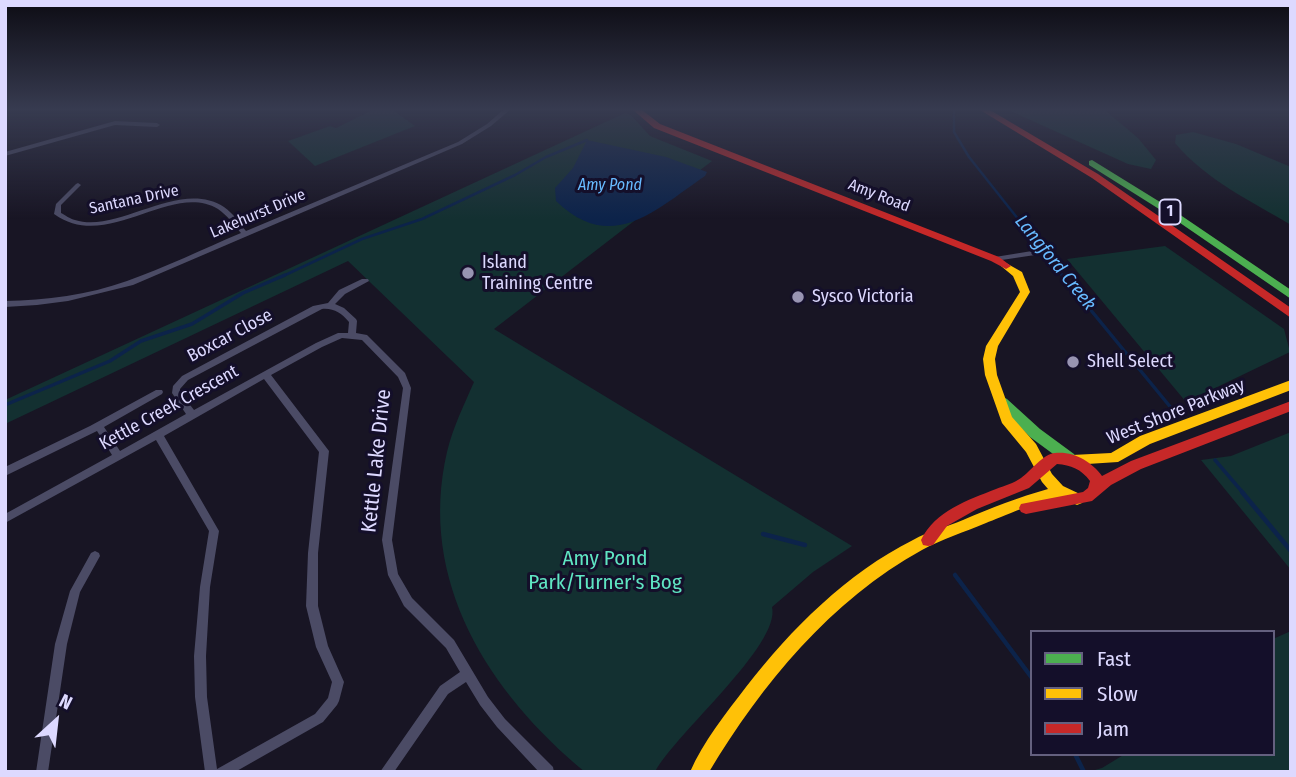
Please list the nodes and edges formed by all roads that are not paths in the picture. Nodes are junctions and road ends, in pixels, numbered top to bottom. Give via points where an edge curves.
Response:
1 (32, 146) edge
2 (452, 146) edge
3 (708, 146) edge
4 (1047, 146) edge
5 (1062, 146) edge
6 (5, 154) edge
7 (78, 184) dead end
8 (245, 234) junction
9 (1180, 235) junction
10 (1032, 253) dead end
11 (995, 259) junction
12 (365, 281) dead end
13 (1291, 295) edge
14 (5, 304) edge
15 (331, 304) junction
16 (1291, 304) edge
17 (1291, 314) edge
18 (352, 334) junction
19 (266, 375) junction
20 (1291, 385) edge
21 (159, 392) dead end
22 (1001, 400) junction
23 (1291, 406) edge
24 (192, 415) junction
25 (98, 425) junction
26 (158, 434) junction
27 (1059, 450) junction
28 (1123, 450) junction
29 (118, 456) junction
30 (1073, 460) junction
31 (1044, 468) junction
32 (5, 472) edge
33 (1061, 492) junction
34 (1094, 493) junction
35 (1077, 499) junction
36 (991, 514) junction
37 (5, 519) edge
38 (928, 540) junction
39 (95, 555) dead end
40 (467, 674) junction
41 (43, 772) edge
42 (211, 772) edge
43 (222, 772) edge
44 (386, 772) edge
45 (548, 772) edge
46 (699, 772) edge

1 - 6 street
2 - 8 street, Lakehurst Drive
3 - 11 main road, Amy Road
4 - 9 main road, 1
5 - 13 main road, 1 via 1118,177
7 - 8 street, Santana Drive via 58,205 57,214 67,222 106,222 182,202 204,201 220,207
8 - 14 street, Lakehurst Drive via 91,295 49,303
9 - 16 main road
9 - 17 main road, 1
10 - 11 street
11 - 22 main road, Amy Road via 1018,274 1025,287 989,359
12 - 15 street, Boxcar Close via 342,292
15 - 18 street via 354,321
15 - 24 street, Boxcar Close via 185,378 176,393
18 - 19 street, Kettle Creek Crescent via 328,340
18 - 40 street, Kettle Lake Drive via 370,342 402,375 407,388 387,540 393,575 408,602 450,644
19 - 24 street, Kettle Creek Crescent
19 - 43 street via 324,451 312,606 322,647 338,682 337,692 319,718
20 - 28 main road, West Shore Parkway
21 - 25 street
22 - 27 main road, Amy Road
22 - 31 main road, Amy Road via 1006,419
23 - 34 main road, West Shore Parkway via 1136,465
24 - 26 street, Kettle Creek Crescent
25 - 29 street
25 - 32 street
26 - 29 street, Kettle Creek Crescent
26 - 42 street via 214,531 200,656
27 - 28 main road via 1089,455
27 - 30 main road, Amy Road
28 - 30 main road, West Shore Parkway via 1103,460
29 - 37 street, Kettle Creek Crescent
30 - 31 main road via 1054,458
30 - 34 main road via 1096,476
31 - 33 main road via 1050,483
31 - 38 main road via 1024,484 943,522
33 - 35 main road
33 - 36 main road
34 - 35 main road
35 - 36 main road
36 - 38 main road
38 - 46 main road via 884,566 809,626 764,676
39 - 41 street via 75,591 61,644
40 - 44 street via 444,690
40 - 45 street, Kettle Lake Drive via 501,723

